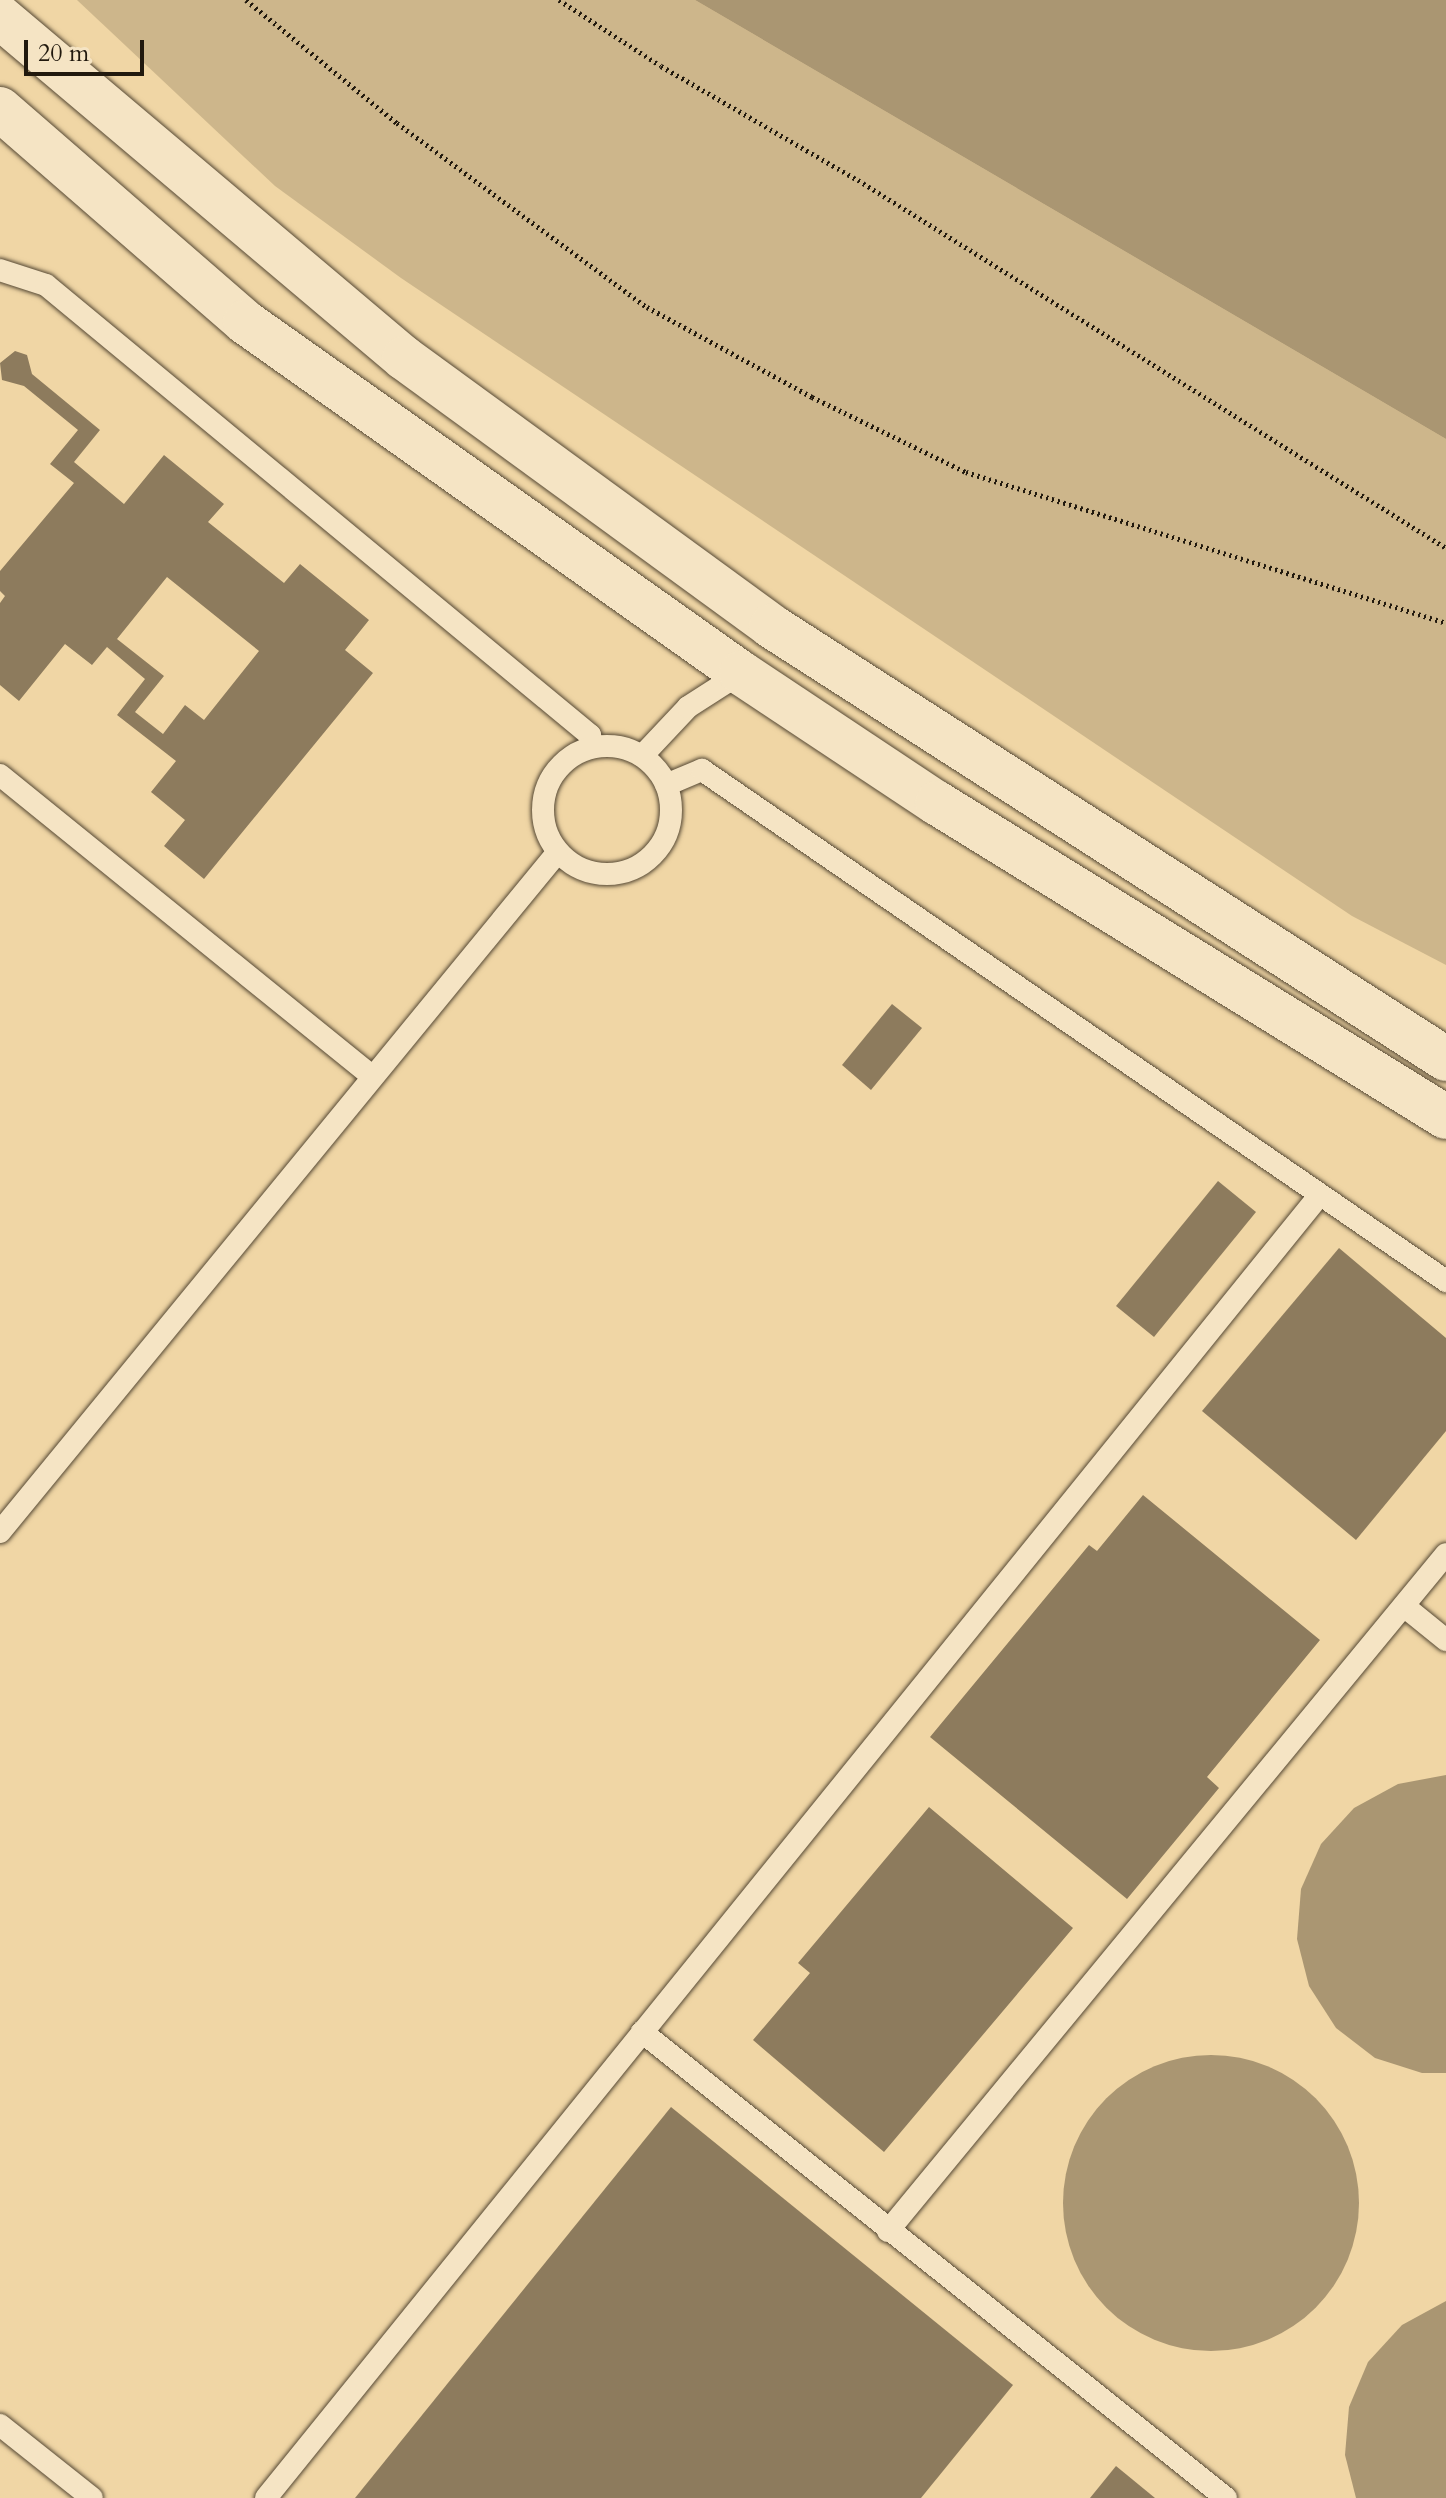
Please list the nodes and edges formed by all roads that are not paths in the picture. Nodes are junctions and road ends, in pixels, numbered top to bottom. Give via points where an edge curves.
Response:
1 (0, 17) edge
2 (0, 109) edge
3 (0, 270) edge
4 (741, 673) junction
5 (592, 745) junction
6 (642, 756) junction
7 (0, 775) edge
8 (666, 785) junction
9 (557, 853) junction
10 (1446, 1059) edge
11 (370, 1075) junction
12 (1446, 1117) edge
13 (1318, 1197) junction
14 (1446, 1281) edge
15 (0, 1532) edge
16 (1446, 1554) edge
17 (1404, 1606) junction
18 (1446, 1640) edge
19 (642, 2032) junction
20 (888, 2231) junction
21 (0, 2425) edge
22 (92, 2498) edge
23 (266, 2498) edge
24 (1226, 2498) edge

1 - 10 main road via 404,358 758,617
2 - 4 main road via 245,322
3 - 5 lane via 46,285 590,735
4 - 6 lane via 688,707
4 - 12 main road via 937,803
5 - 6 lane
5 - 9 lane via 553,775 544,795 543,817
6 - 8 lane
7 - 11 lane
8 - 9 lane via 669,829 643,864 601,875 580,869
8 - 13 lane via 702,770
9 - 11 lane
11 - 15 lane
13 - 14 lane
13 - 19 lane
16 - 17 lane
17 - 18 lane
17 - 20 lane
19 - 20 lane
19 - 23 lane
20 - 24 lane
21 - 22 lane

